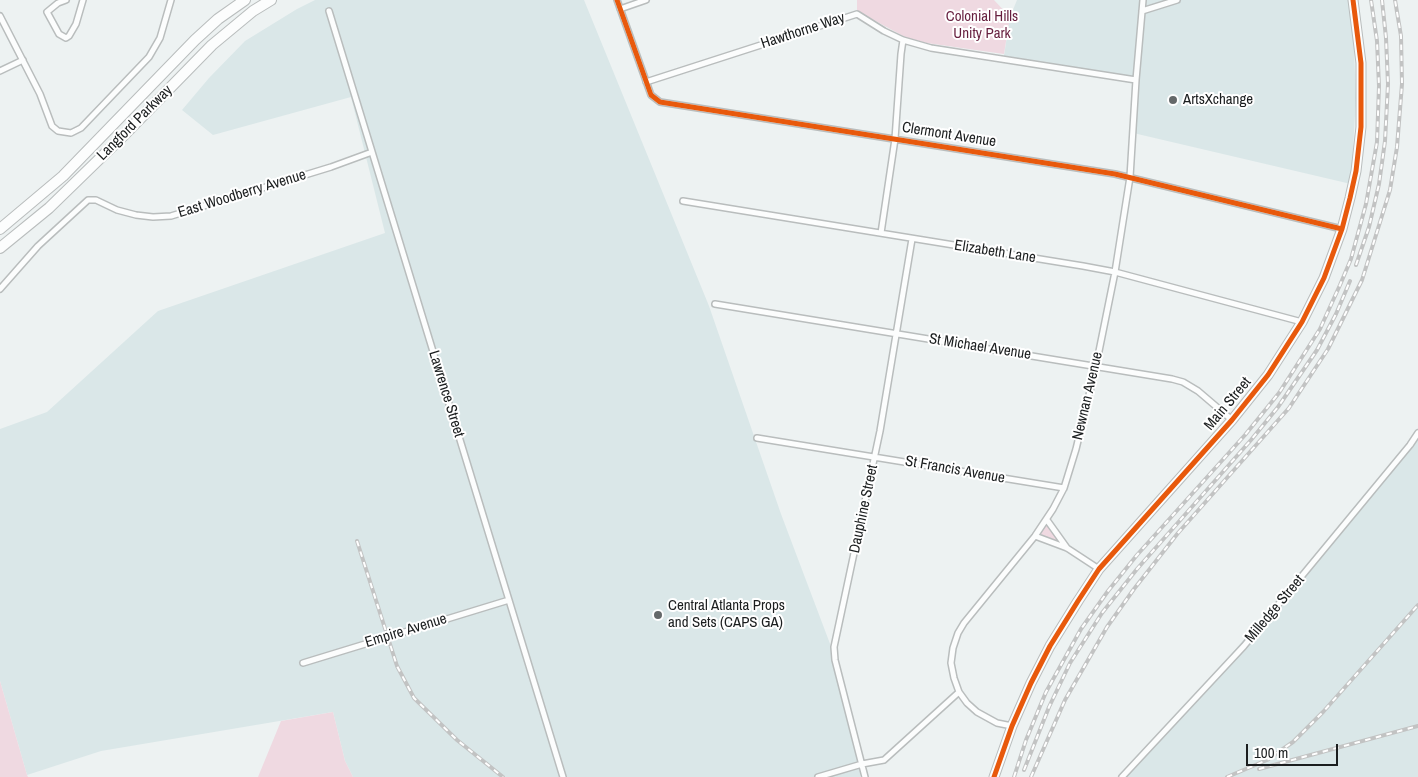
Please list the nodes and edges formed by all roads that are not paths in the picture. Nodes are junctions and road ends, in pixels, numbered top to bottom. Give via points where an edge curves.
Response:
1 (66, 0) edge
2 (83, 0) edge
3 (171, 0) edge
4 (245, 0) edge
5 (271, 0) edge
6 (617, 0) edge
7 (646, 0) edge
8 (1143, 0) edge
9 (1177, 0) edge
10 (1353, 0) edge
11 (620, 8) junction
12 (1142, 10) junction
13 (329, 11) dead end
14 (0, 16) edge
15 (903, 40) junction
16 (22, 60) junction
17 (0, 71) edge
18 (1136, 80) junction
19 (646, 82) junction
20 (895, 138) junction
21 (372, 152) junction
22 (1130, 177) junction
23 (683, 201) dead end
24 (49, 208) junction
25 (0, 229) edge
26 (1342, 229) junction
27 (880, 233) junction
28 (912, 238) junction
29 (0, 248) edge
30 (0, 256) edge
31 (1115, 272) junction
32 (0, 289) edge
33 (716, 304) dead end
34 (1302, 322) junction
35 (897, 334) junction
36 (1096, 366) junction
37 (1232, 420) junction
38 (1418, 433) edge
39 (757, 438) dead end
40 (875, 456) junction
41 (1064, 488) junction
42 (1047, 520) junction
43 (1035, 536) junction
44 (1067, 548) junction
45 (1100, 568) junction
46 (509, 600) junction
47 (303, 663) dead end
48 (959, 692) junction
49 (1012, 726) junction
50 (862, 764) junction
51 (563, 777) edge
52 (818, 777) edge
53 (865, 777) edge
54 (994, 777) edge
55 (1122, 777) edge

1 - 2 street via 47,12 59,34 66,38 76,24
3 - 16 street via 160,38 149,57 77,131 64,133 52,126
4 - 25 highway, Langford Parkway via 218,19 63,176
5 - 24 highway, Langford Parkway via 212,45
6 - 11 street, Clermont Avenue
7 - 11 street
8 - 12 street, Newnan Avenue
9 - 12 street
10 - 26 main road, Main Street via 1362,63 1361,127 1356,171
11 - 19 street, Clermont Avenue
12 - 18 street, Newnan Avenue
13 - 21 street, Lawrence Street
14 - 16 street
15 - 18 street, Hawthorne Way via 930,48
15 - 19 street, Hawthorne Way via 857,14
15 - 20 street
16 - 17 street
18 - 22 street, Newnan Avenue
19 - 20 street, Clermont Avenue via 651,95 660,102
20 - 22 street, Clermont Avenue
20 - 27 street
21 - 32 street, East Woodberry Avenue via 171,216 136,215 88,200 38,246
21 - 46 street, Lawrence Street
22 - 26 street, Clermont Avenue
22 - 31 street, Newnan Avenue
23 - 27 street, Elizabeth Lane
24 - 29 highway, Langford Parkway
24 - 30 highway via 19,241
26 - 34 main road, Main Street via 1324,278
27 - 28 street, Elizabeth Lane
28 - 31 street, Elizabeth Lane
28 - 35 street, Dauphine Street
31 - 34 street, Elizabeth Lane
31 - 36 street, Newnan Avenue
33 - 35 street, St Michael Avenue
34 - 37 main road, Main Street via 1268,375
35 - 36 street, St Michael Avenue
35 - 40 street, Dauphine Street
36 - 37 street, St Michael Avenue via 1183,382
36 - 41 street, Newnan Avenue
37 - 45 main road, Main Street
38 - 55 street, Milledge Street via 1244,646
39 - 40 street, St Francis Avenue
40 - 41 street, St Francis Avenue
40 - 50 street, Dauphine Street via 834,647
41 - 42 street, Newnan Avenue
42 - 43 street, Newnan Avenue
42 - 44 street
43 - 44 street
43 - 48 street, Newnan Avenue via 958,633 952,663
44 - 45 street
45 - 49 main road, Main Street via 1050,646
46 - 47 street, Empire Avenue
46 - 51 street, Lawrence Street
48 - 49 street, Newnan Avenue via 977,712 997,723
48 - 50 street via 884,760
49 - 54 main road, Main Street
50 - 52 street
50 - 53 street, Dauphine Street

